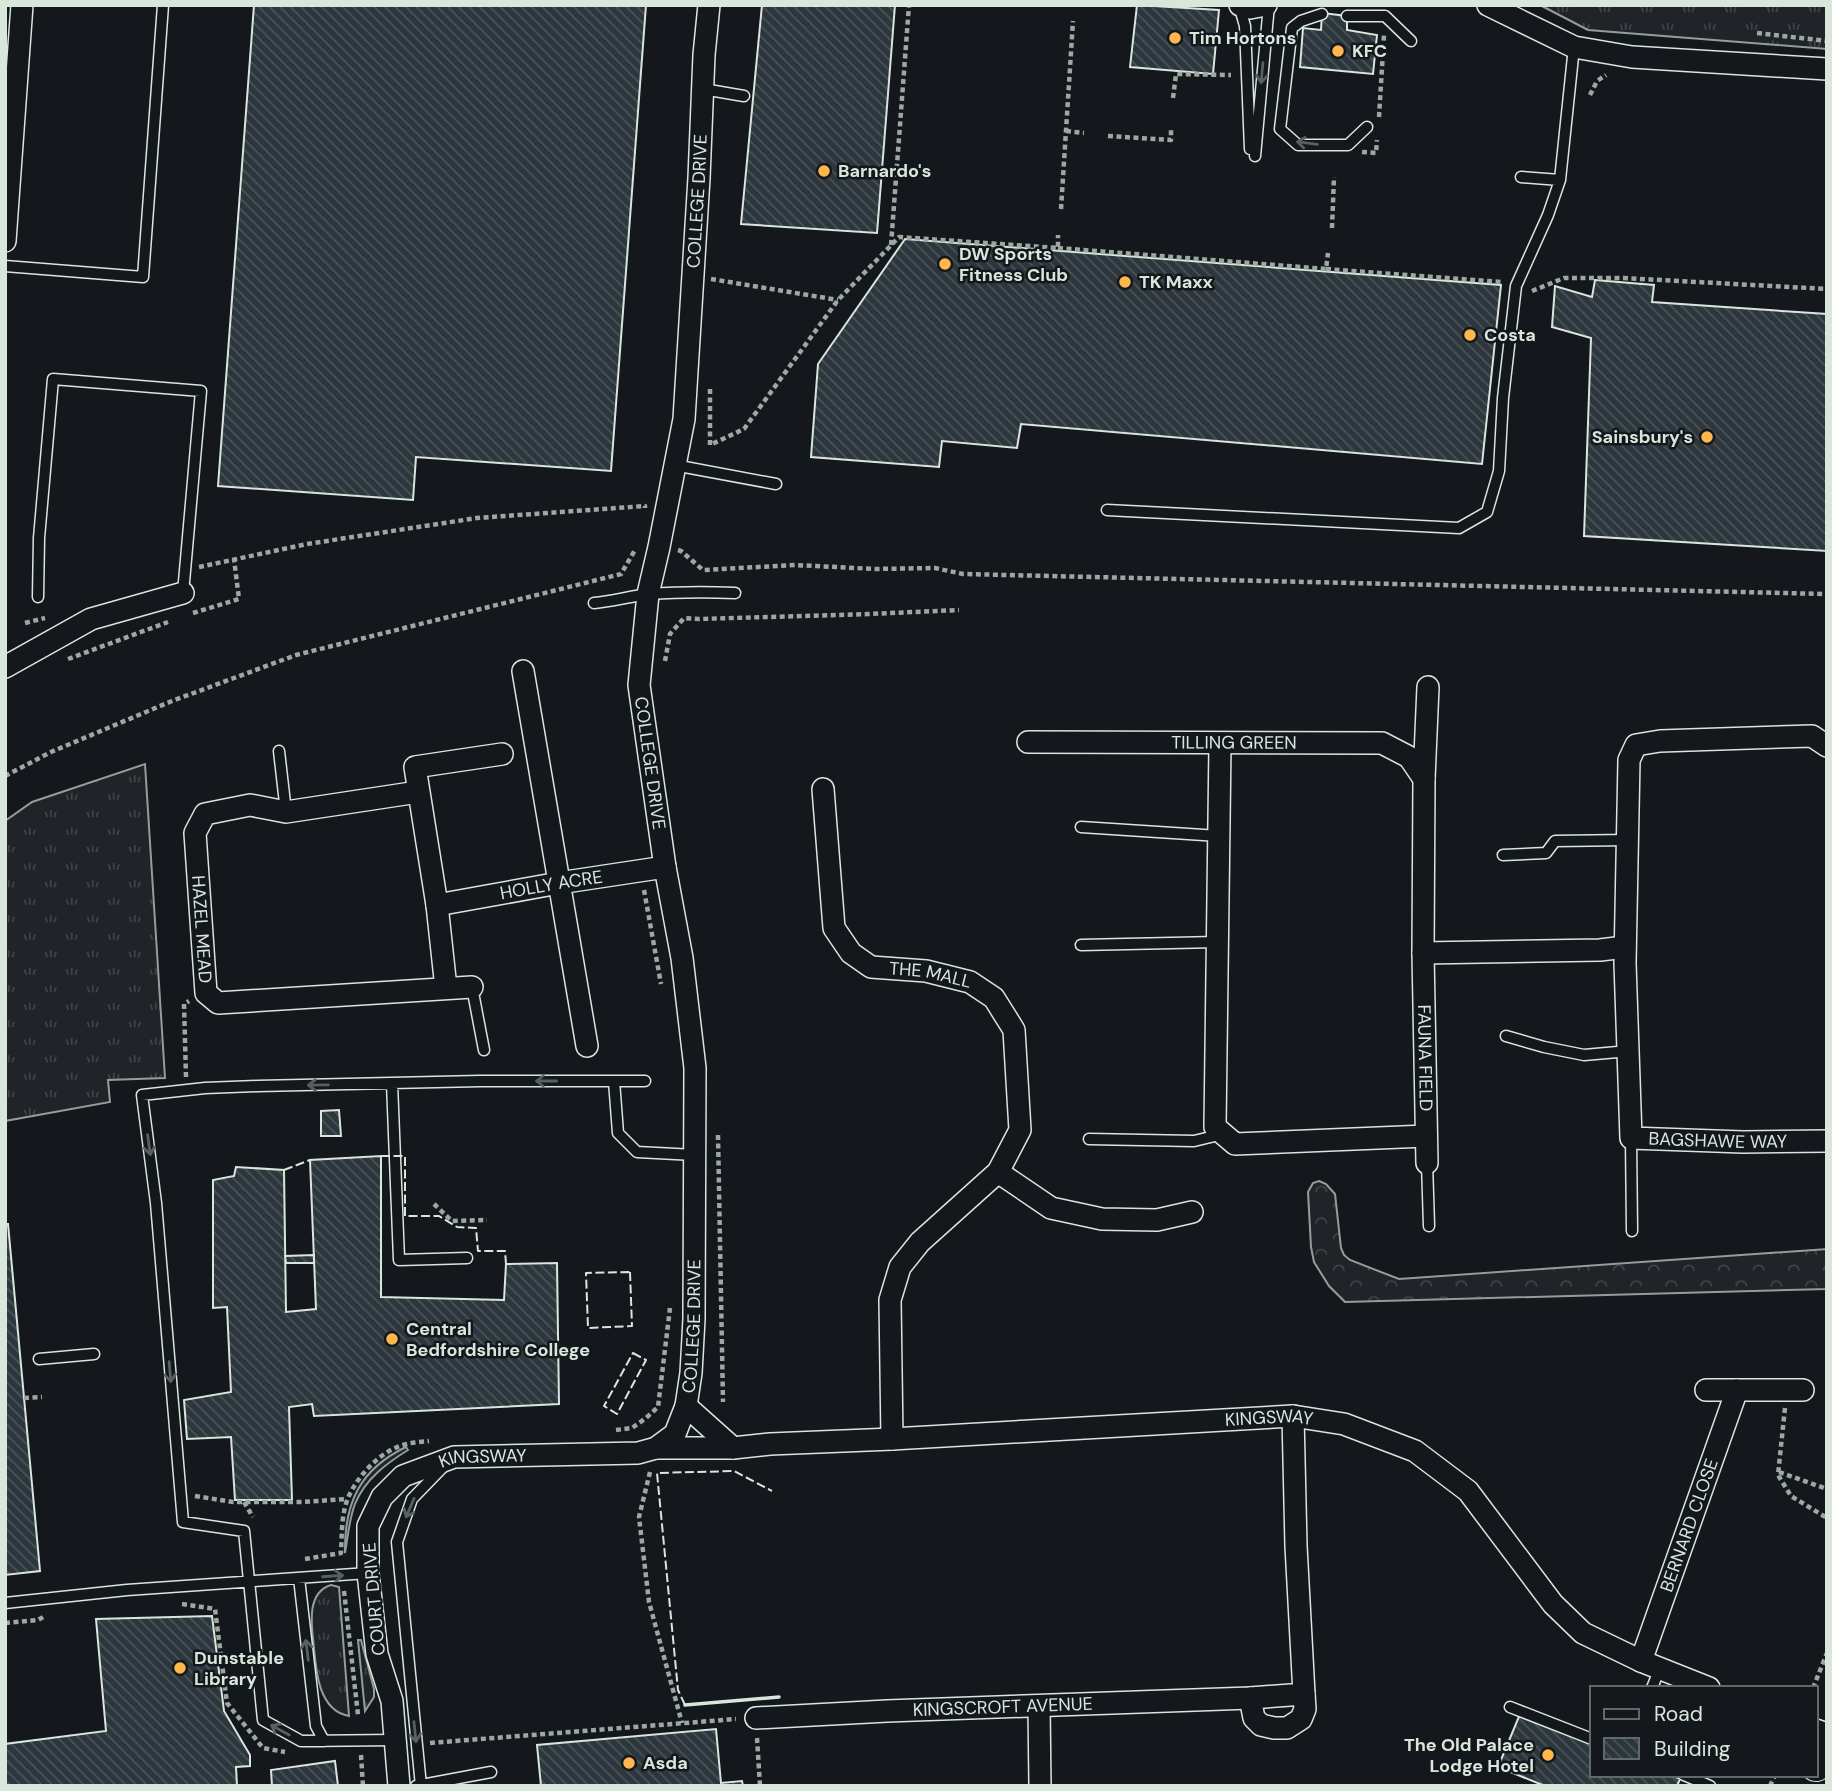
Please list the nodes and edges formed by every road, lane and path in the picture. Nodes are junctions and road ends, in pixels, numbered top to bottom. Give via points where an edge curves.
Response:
1 (22, 5) edge
2 (163, 5) edge
3 (709, 5) edge
4 (909, 5) edge
5 (1240, 5) edge
6 (1267, 5) edge
7 (1489, 5) edge
8 (1322, 14) dead end
9 (1347, 16) dead end
10 (1385, 16) junction
11 (1073, 21) dead end
12 (1757, 33) dead end
13 (1411, 41) dead end
14 (1827, 41) edge
15 (1574, 47) junction
16 (1231, 63) dead end
17 (1827, 69) edge
18 (703, 89) junction
19 (744, 96) dead end
20 (1173, 98) dead end
21 (1171, 127) dead end
22 (1367, 127) dead end
23 (1379, 127) dead end
24 (1066, 131) junction
25 (1084, 133) dead end
26 (1108, 136) dead end
27 (1334, 177) dead end
28 (1521, 177) dead end
29 (1560, 180) junction
30 (1061, 209) dead end
31 (1332, 228) dead end
32 (1058, 235) dead end
33 (5, 240) edge
34 (891, 247) junction
35 (1058, 248) junction
36 (1328, 253) dead end
37 (5, 266) edge
38 (1326, 269) junction
39 (710, 279) dead end
40 (1503, 282) dead end
41 (1827, 289) edge
42 (1532, 291) dead end
43 (838, 300) junction
44 (710, 445) dead end
45 (674, 465) junction
46 (776, 484) dead end
47 (1107, 510) dead end
48 (643, 518) dead end
49 (639, 543) dead end
50 (681, 551) dead end
51 (183, 593) joint
52 (735, 593) dead end
53 (648, 594) junction
54 (1827, 594) edge
55 (38, 597) dead end
56 (594, 603) dead end
57 (959, 610) dead end
58 (181, 617) dead end
59 (699, 619) dead end
60 (169, 622) dead end
61 (60, 663) dead end
62 (5, 667) edge
63 (523, 671) dead end
64 (1428, 687) dead end
65 (1028, 742) dead end
66 (1220, 744) junction
67 (1827, 746) edge
68 (279, 751) dead end
69 (502, 754) dead end
70 (5, 776) edge
71 (1424, 779) junction
72 (823, 789) dead end
73 (418, 792) junction
74 (286, 812) junction
75 (1081, 827) dead end
76 (1219, 836) junction
77 (1628, 840) junction
78 (1503, 855) dead end
79 (665, 867) junction
80 (559, 883) junction
81 (437, 905) junction
82 (1217, 942) junction
83 (1080, 945) dead end
84 (1625, 947) junction
85 (1423, 953) junction
86 (472, 987) joint
87 (446, 988) junction
88 (206, 993) junction
89 (1506, 1036) dead end
90 (587, 1046) dead end
91 (484, 1050) dead end
92 (1629, 1051) junction
93 (614, 1081) junction
94 (645, 1081) dead end
95 (392, 1083) junction
96 (186, 1090) junction
97 (1223, 1134) junction
98 (1426, 1136) junction
99 (1631, 1138) junction
100 (1089, 1139) dead end
101 (1827, 1141) edge
102 (695, 1156) junction
103 (1427, 1163) joint
104 (998, 1172) junction
105 (434, 1204) dead end
106 (1192, 1212) dead end
107 (486, 1220) dead end
108 (1429, 1226) dead end
109 (1632, 1231) dead end
110 (719, 1237) dead end
111 (467, 1258) dead end
112 (671, 1306) dead end
113 (94, 1354) dead end
114 (39, 1359) dead end
115 (1706, 1390) dead end
116 (1737, 1390) junction
117 (1795, 1390) joint
118 (42, 1397) dead end
119 (24, 1398) dead end
120 (723, 1402) dead end
121 (686, 1406) junction
122 (1293, 1416) junction
123 (614, 1430) dead end
124 (892, 1439) junction
125 (433, 1441) dead end
126 (733, 1448) junction
127 (454, 1457) junction
128 (654, 1457) junction
129 (1779, 1472) junction
130 (1827, 1489) edge
131 (180, 1493) junction
132 (382, 1497) joint
133 (347, 1499) junction
134 (1827, 1518) edge
135 (341, 1553) dead end
136 (368, 1573) junction
137 (299, 1578) junction
138 (249, 1582) junction
139 (344, 1591) dead end
140 (5, 1603) edge
141 (178, 1604) dead end
142 (43, 1609) dead end
143 (5, 1623) edge
144 (1827, 1653) edge
145 (1827, 1671) edge
146 (1651, 1672) edge
147 (1818, 1674) junction
148 (1702, 1686) edge
149 (1814, 1686) edge
150 (1304, 1694) junction
151 (1250, 1698) junction
152 (1039, 1706) junction
153 (1510, 1707) dead end
154 (358, 1715) dead end
155 (756, 1718) junction
156 (682, 1723) junction
157 (1590, 1738) edge
158 (395, 1740) junction
159 (324, 1741) junction
160 (424, 1744) dead end
161 (1827, 1746) edge
162 (289, 1752) dead end
163 (360, 1753) dead end
164 (1818, 1762) edge
165 (491, 1772) dead end
166 (1689, 1777) edge
167 (414, 1785) edge
168 (363, 1786) edge
169 (760, 1786) edge
170 (1040, 1786) edge
171 (1710, 1786) edge

1 - 33 street
2 - 37 lane via 143,277
3 - 18 street, COLLEGE DRIVE
4 - 34 path
5 - 6 street
6 -> 5 lane via 1253,155
7 - 15 street
22 -> 8 lane via 1348,145 1298,145 1280,129 1292,28
9 - 10 lane
10 - 13 lane
10 - 23 path
11 - 24 path
12 - 14 path
15 - 17 street via 1632,57
15 - 29 lane
16 - 20 path via 1231,76 1176,74
18 - 19 lane
18 - 45 street, COLLEGE DRIVE via 684,419
21 - 26 path via 1171,140
24 - 25 path
24 - 30 path
27 - 31 path
28 - 29 lane
29 - 47 lane via 1516,286 1499,471 1487,512 1458,528
32 - 35 path
34 - 35 path via 899,237
34 - 43 path
35 - 38 path
36 - 38 path
38 - 40 path
39 - 43 path
41 - 42 path via 1564,278
43 - 44 path via 744,429
45 - 46 lane
45 - 53 street, COLLEGE DRIVE
48 - 58 path via 645,506 477,518 231,560 239,599
49 - 70 path via 621,574 296,655 172,701
50 - 54 path via 703,570 795,565 935,568 963,574
51 - 55 lane via 201,391 53,379
51 - 62 street via 91,620
52 - 53 lane
53 - 56 lane
53 - 79 street, COLLEGE DRIVE via 639,685
57 - 59 path
60 - 61 path
63 - 80 street
64 - 71 street
65 - 66 street, TILLING GREEN
66 - 71 street, TILLING GREEN via 1382,743 1409,757
66 - 76 street
67 - 77 street, BAGSHAWE WAY via 1812,736 1636,745 1629,760
68 - 74 lane
69 - 73 street via 415,767
71 - 85 street
72 - 104 street, THE MALL via 834,928 851,953 871,967 926,971 970,982 994,998 1014,1030 1020,1130
73 - 74 street, HAZEL MEAD
73 - 81 street
74 - 88 street, HAZEL MEAD via 250,804 205,814 195,833
75 - 76 lane
76 - 82 street
77 - 78 lane via 1555,841 1546,853
77 - 84 street, BAGSHAWE WAY
79 - 80 street, HOLLY ACRE
79 - 102 street, COLLEGE DRIVE via 695,1068
80 - 81 street, HOLLY ACRE
80 - 90 street
81 - 87 street
82 - 83 lane
82 - 97 street via 1215,1127
84 - 85 street
84 - 92 street, BAGSHAWE WAY
85 - 98 street, FAUNA FIELD
86 - 87 street, HAZEL MEAD
86 - 91 lane
87 - 88 street, HAZEL MEAD via 218,1003
88 - 96 path via 184,1004
89 - 92 lane via 1584,1055
92 - 99 street, BAGSHAWE WAY
93 - 94 lane
93 -> 95 lane
93 - 102 lane via 618,1133 637,1152
95 -> 96 lane
95 - 111 lane via 399,1260
96 -> 131 lane via 142,1095 156,1203
97 - 98 street via 1235,1144
97 - 100 lane via 1194,1141
98 - 103 street, FAUNA FIELD
99 - 101 street, BAGSHAWE WAY
99 - 109 lane
102 - 121 street, COLLEGE DRIVE via 694,1319
103 - 108 lane
104 - 106 street via 1051,1208 1077,1214 1157,1220
104 - 124 street, THE MALL via 920,1242 900,1267 890,1300
105 - 107 path via 452,1221
110 - 120 path
112 - 123 path via 658,1407 632,1428
113 - 114 lane
115 - 116 street
116 - 117 street
116 - 146 street, BERNARD CLOSE
117 - 129 path
118 - 119 path
121 - 126 street
121 - 128 street, COLLEGE DRIVE via 675,1434
122 - 124 street, KINGSWAY
122 - 146 street, KINGSWAY via 1344,1424 1415,1451 1468,1491 1553,1604 1583,1633
122 - 150 street
124 - 126 street, KINGSWAY
125 - 133 path via 386,1452 362,1474
126 - 128 street, KINGSWAY
127 - 128 street, KINGSWAY via 638,1453
127 - 132 street, KINGSWAY via 403,1476
127 -> 167 lane via 412,1499 397,1542
128 - 156 path via 639,1517 649,1602
129 - 130 path
129 - 134 path via 1791,1496
131 - 133 path via 233,1502
131 - 138 lane via 183,1522 244,1531
132 - 136 street, COURT DRIVE via 368,1526
133 - 135 path
137 -> 136 lane
136 - 158 street, COURT DRIVE via 377,1654 392,1701
137 - 138 lane
159 -> 137 lane via 316,1726
138 - 140 lane
159 -> 138 lane via 301,1741 263,1720
139 - 154 path
141 - 162 path via 215,1609 227,1703 262,1748
142 - 143 path via 45,1616 38,1620
144 - 147 path
145 - 147 path
146 - 148 street, KINGSWAY
147 - 149 path
150 - 151 street, KINGSCROFT AVENUE
150 - 151 street via 1301,1719 1287,1728 1261,1725 1254,1718
151 - 152 street, KINGSCROFT AVENUE
152 - 155 street, KINGSCROFT AVENUE
152 - 170 street
153 - 157 lane
155 - 156 path
155 - 169 path
156 - 160 path
158 - 159 lane
158 - 167 street, COURT DRIVE
161 - 164 main road
163 - 168 path
165 - 167 lane
166 - 171 lane

